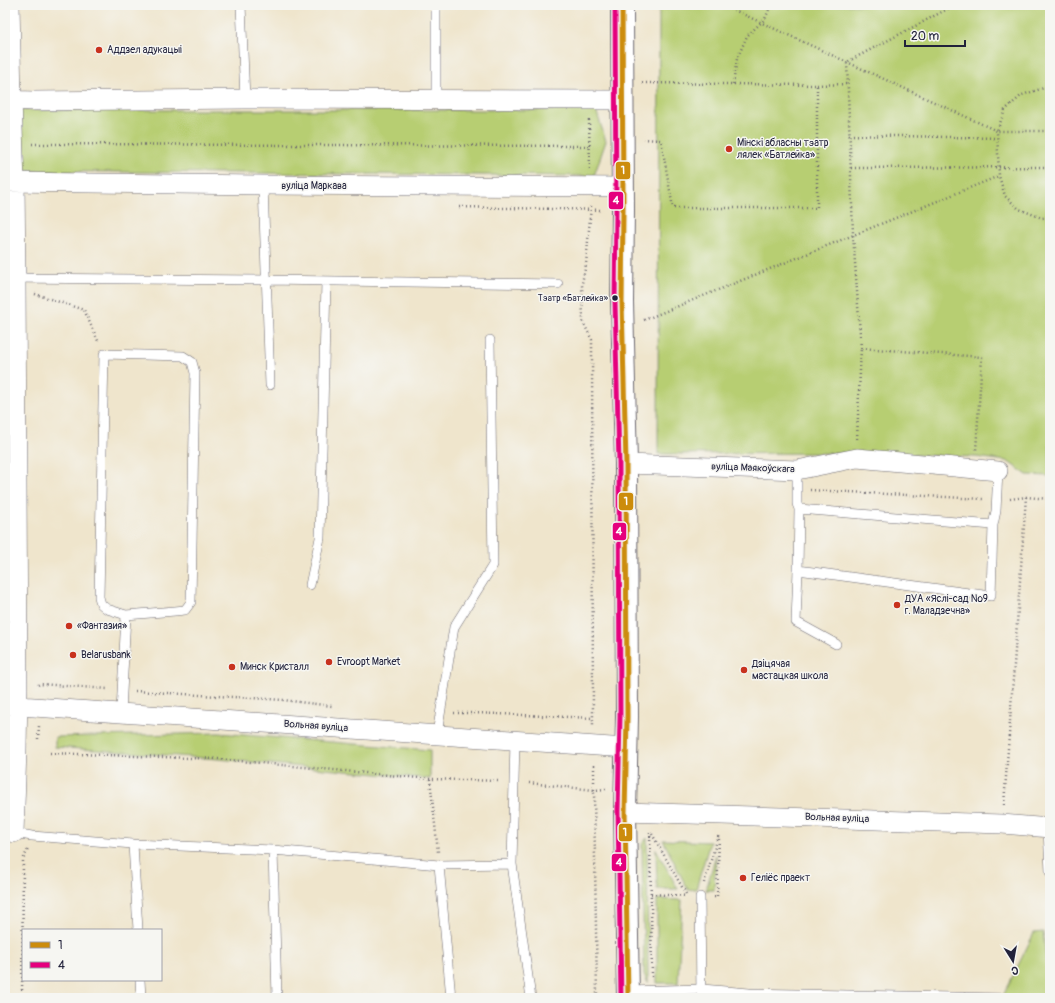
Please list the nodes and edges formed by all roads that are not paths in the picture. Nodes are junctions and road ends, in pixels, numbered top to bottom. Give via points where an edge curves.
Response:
1 (10, 5) edge
2 (241, 5) edge
3 (436, 5) edge
4 (622, 5) edge
5 (245, 99) junction
6 (436, 99) junction
7 (8, 100) edge
8 (622, 100) junction
9 (10, 182) edge
10 (263, 185) junction
11 (623, 187) junction
12 (11, 278) edge
13 (266, 280) junction
14 (326, 281) junction
15 (558, 284) dead end
16 (490, 340) dead end
17 (270, 385) dead end
18 (626, 464) junction
19 (797, 470) junction
20 (998, 471) joint
21 (799, 510) junction
22 (993, 525) junction
23 (798, 570) junction
24 (310, 585) dead end
25 (126, 615) junction
26 (836, 644) dead end
27 (14, 699) edge
28 (121, 712) junction
29 (437, 734) junction
30 (515, 740) junction
31 (626, 748) junction
32 (624, 812) junction
33 (1049, 828) edge
34 (14, 832) joint
35 (133, 844) junction
36 (273, 850) junction
37 (512, 864) junction
38 (439, 866) junction
39 (1050, 872) edge
40 (700, 897) road end
41 (138, 929) edge
42 (140, 981) edge
43 (702, 993) edge
44 (628, 994) edge
45 (752, 996) edge
46 (141, 998) edge
47 (277, 998) edge
48 (451, 998) edge
49 (530, 998) edge
50 (1004, 998) edge

1 - 7 street
2 - 5 lane
3 - 6 lane
4 - 8 street
5 - 6 street
5 - 7 street
6 - 8 street
7 - 9 street via 13,144
8 - 11 street
9 - 10 street, вуліца Маркава
9 - 12 street
10 - 11 street, вуліца Маркава
10 - 13 lane
11 - 18 street via 622,302
12 - 13 lane
12 - 27 street
13 - 14 lane
13 - 17 lane
14 - 15 lane
14 - 24 lane via 320,538
16 - 29 lane via 493,564 454,627
18 - 19 street, вуліца Маякоўскага
18 - 31 street
19 - 20 street, вуліца Маякоўскага via 858,458
19 - 21 lane
20 - 22 lane
21 - 22 lane
21 - 23 lane
22 - 23 lane via 991,596
23 - 26 lane via 796,622
25 - 25 lane via 185,610 191,602 195,373 192,362 183,356 104,354 99,597 101,604 107,609
25 - 28 lane
27 - 28 street, Вольная вуліца
27 - 34 street via 17,750
28 - 29 street, Вольная вуліца
29 - 30 street, Вольная вуліца
30 - 31 street, Вольная вуліца
30 - 37 lane
31 - 32 street
32 - 33 street, Вольная вуліца via 1002,824
32 - 44 street
33 - 39 lane
34 - 35 lane via 32,836
35 - 36 lane
35 - 41 lane
36 - 38 lane
36 - 47 lane
37 - 38 lane
37 - 49 lane
38 - 48 lane
40 - 43 lane
42 - 46 lane
43 - 44 lane
43 - 45 lane
45 - 50 lane

